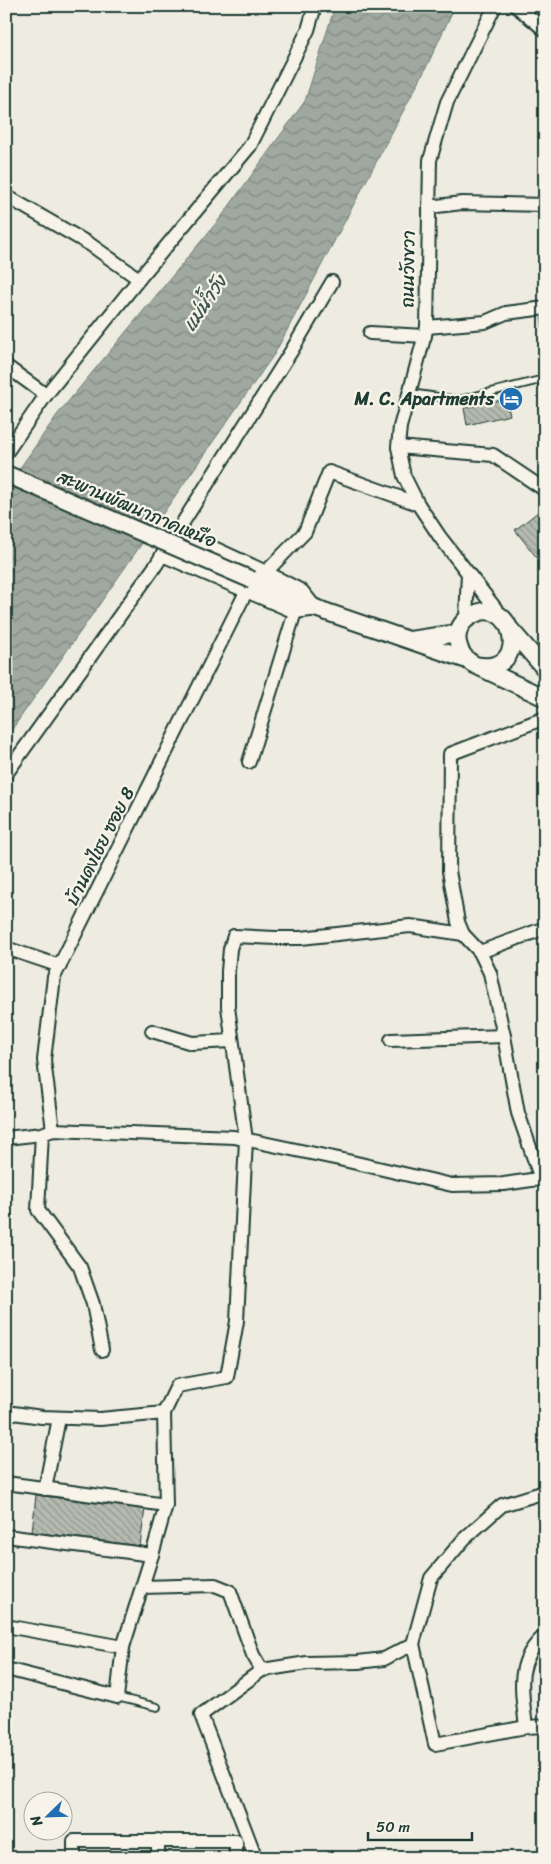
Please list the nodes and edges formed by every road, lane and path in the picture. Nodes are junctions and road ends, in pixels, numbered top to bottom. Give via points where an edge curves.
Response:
1 (315, 6) edge
2 (495, 6) edge
3 (516, 6) edge
4 (545, 30) edge
5 (6, 196) edge
6 (545, 204) edge
7 (428, 208) junction
8 (139, 279) junction
9 (332, 282) dead end
10 (545, 308) edge
11 (426, 332) junction
12 (370, 334) dead end
13 (6, 366) edge
14 (544, 379) edge
15 (410, 393) junction
16 (46, 395) junction
17 (398, 447) junction
18 (6, 453) edge
19 (6, 474) edge
20 (545, 490) edge
21 (418, 504) junction
22 (177, 531) junction
23 (162, 555) junction
24 (468, 573) junction
25 (255, 581) junction
26 (318, 610) junction
27 (295, 612) junction
28 (507, 625) junction
29 (462, 626) junction
30 (405, 640) junction
31 (471, 663) junction
32 (545, 669) edge
33 (545, 698) edge
34 (545, 718) edge
35 (250, 762) dead end
36 (6, 774) edge
37 (545, 928) edge
38 (463, 934) junction
39 (6, 948) edge
40 (480, 952) junction
41 (60, 966) junction
42 (152, 1031) dead end
43 (504, 1036) junction
44 (392, 1040) dead end
45 (232, 1041) junction
46 (47, 1132) junction
47 (6, 1138) edge
48 (246, 1140) junction
49 (543, 1178) edge
50 (102, 1350) dead end
51 (6, 1412) edge
52 (164, 1413) junction
53 (59, 1418) junction
54 (6, 1483) edge
55 (45, 1488) junction
56 (545, 1492) edge
57 (166, 1505) junction
58 (6, 1536) edge
59 (152, 1555) junction
60 (142, 1587) junction
61 (6, 1626) edge
62 (545, 1635) edge
63 (413, 1644) junction
64 (123, 1647) junction
65 (6, 1669) edge
66 (262, 1670) junction
67 (117, 1697) junction
68 (157, 1707) dead end
69 (545, 1726) edge
70 (526, 1727) junction
71 (158, 1840) junction
72 (74, 1858) edge
73 (158, 1858) edge
74 (236, 1858) edge
75 (256, 1858) edge

1 - 8 street via 308,30 250,146
2 - 7 street, ถนนวังขวา via 447,102 430,160
3 - 4 street
5 - 8 street via 91,245
6 - 7 street via 462,203
7 - 11 street, ถนนวังขวา
8 - 16 street
9 - 22 street
10 - 11 street via 506,313 485,322
11 - 12 street
11 - 15 street, ถนนวังขวา
13 - 16 street
14 - 15 lane via 459,400
15 - 17 street, ถนนวังขวา
16 - 18 street
17 - 20 street via 493,454
17 - 21 street, ถนนวังขวา via 404,476
19 - 25 street, สะพานพัฒนาภาคเหนือ, bridge
21 - 24 street, ถนนวังขวา
21 - 25 street, บ้านดงไชย ซอย 8 via 329,472 305,532
22 - 23 street
22 - 25 street
23 - 25 street
23 - 36 street
24 - 28 street
24 - 29 street
25 - 26 street, สะพานพัฒนาภาคเหนือ
25 - 27 street
25 - 41 street, บ้านดงไชย ซอย 8
26 - 27 street
26 - 30 street, สะพานพัฒนาภาคเหนือ
27 - 35 street
28 - 29 street via 495,614 485,612 474,614
28 - 31 street via 513,639 507,656 492,666
28 - 32 street
29 - 30 street
29 - 31 street via 458,643 461,653
30 - 31 street, สะพานพัฒนาภาคเหนือ
31 - 33 street, สะพานพัฒนาภาคเหนือ
34 - 38 street via 450,754 449,871
37 - 40 street
38 - 40 street
38 - 45 street via 410,926 302,938 234,936 228,971
39 - 41 street
40 - 43 street via 490,973
41 - 46 street, บ้านดงไชย ซอย 8 via 54,977 44,1060
42 - 45 street via 192,1043
43 - 44 street
43 - 49 street via 518,1113
45 - 48 street
46 - 47 street
46 - 48 street via 234,1137
46 - 50 street, บ้านดงไชย ซอย 8 via 38,1210 80,1267 93,1304
48 - 49 street via 452,1185 504,1184
48 - 52 street via 237,1321 228,1377 177,1386
51 - 53 street
52 - 53 street via 100,1419
52 - 57 street
53 - 55 street
54 - 55 street
55 - 57 street
56 - 63 street via 502,1505 464,1539 431,1578
57 - 59 street
58 - 59 street
59 - 60 street
60 - 64 street
60 - 66 street via 215,1585 230,1591
61 - 64 street
62 - 70 street via 526,1659 521,1680
63 - 66 street via 384,1659 307,1663
63 - 70 street via 435,1744
64 - 67 street
65 - 67 street
66 - 75 street via 201,1715
67 - 68 lane
69 - 70 street
71 - 72 street via 74,1841
71 - 73 street
71 - 74 street via 236,1841

